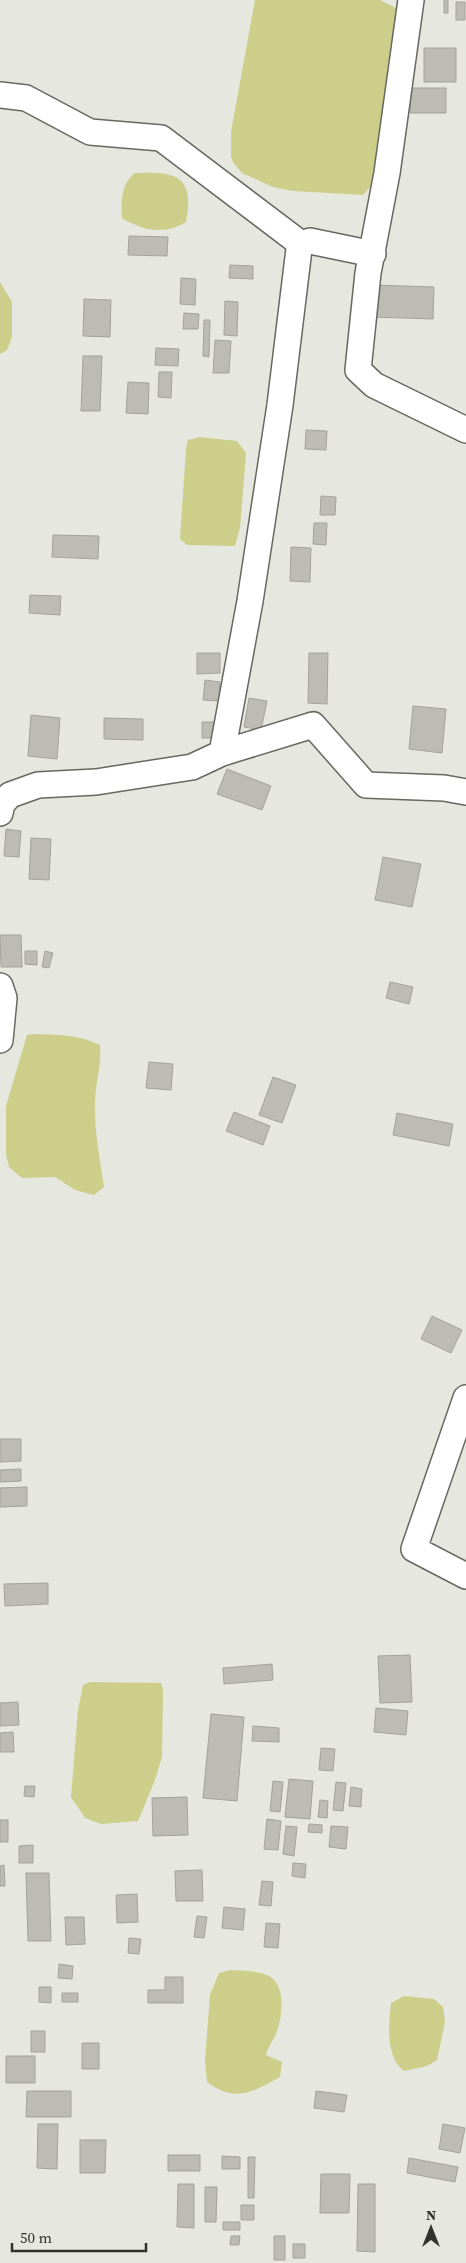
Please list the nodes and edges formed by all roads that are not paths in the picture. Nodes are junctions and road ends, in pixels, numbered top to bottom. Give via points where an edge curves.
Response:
1 (411, 0) edge
2 (0, 96) edge
3 (301, 244) junction
4 (373, 254) junction
5 (466, 430) edge
6 (222, 753) junction
7 (466, 792) edge
8 (0, 813) edge
9 (0, 986) edge
10 (0, 1040) edge
11 (466, 1398) edge
12 (466, 1576) edge

1 - 4 street
2 - 3 street via 26,98 90,132 161,138
3 - 4 street via 310,241
3 - 6 street via 250,601
4 - 5 street via 368,273 358,370 374,385
6 - 7 street via 313,725 366,785
6 - 8 street via 192,767 96,782 38,785 10,795 2,804
9 - 10 street via 4,998
11 - 12 street via 414,1549

